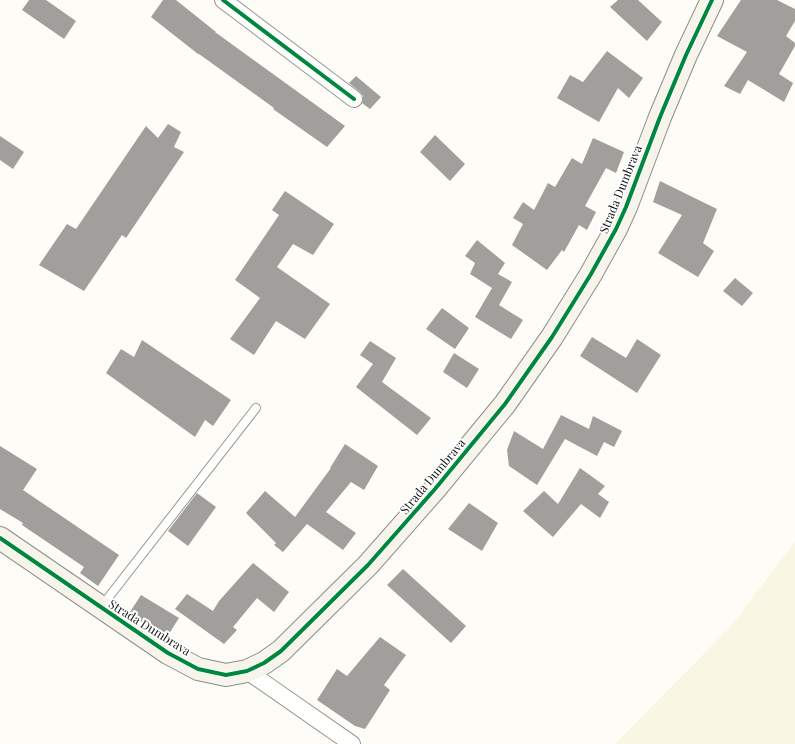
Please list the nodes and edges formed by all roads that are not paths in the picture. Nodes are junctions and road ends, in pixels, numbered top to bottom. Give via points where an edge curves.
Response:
1 (223, 0) edge
2 (712, 0) edge
3 (354, 99) dead end
4 (256, 408) dead end
5 (0, 538) edge
6 (101, 608) junction
7 (247, 671) junction
8 (352, 744) edge

1 - 3 street
2 - 7 street, Strada Dumbrava via 660,117 616,229 552,337 505,404 368,565 281,651
4 - 6 lane
5 - 6 street, Strada Dumbrava
6 - 7 street, Strada Dumbrava via 168,653 198,668 226,675
7 - 8 street

